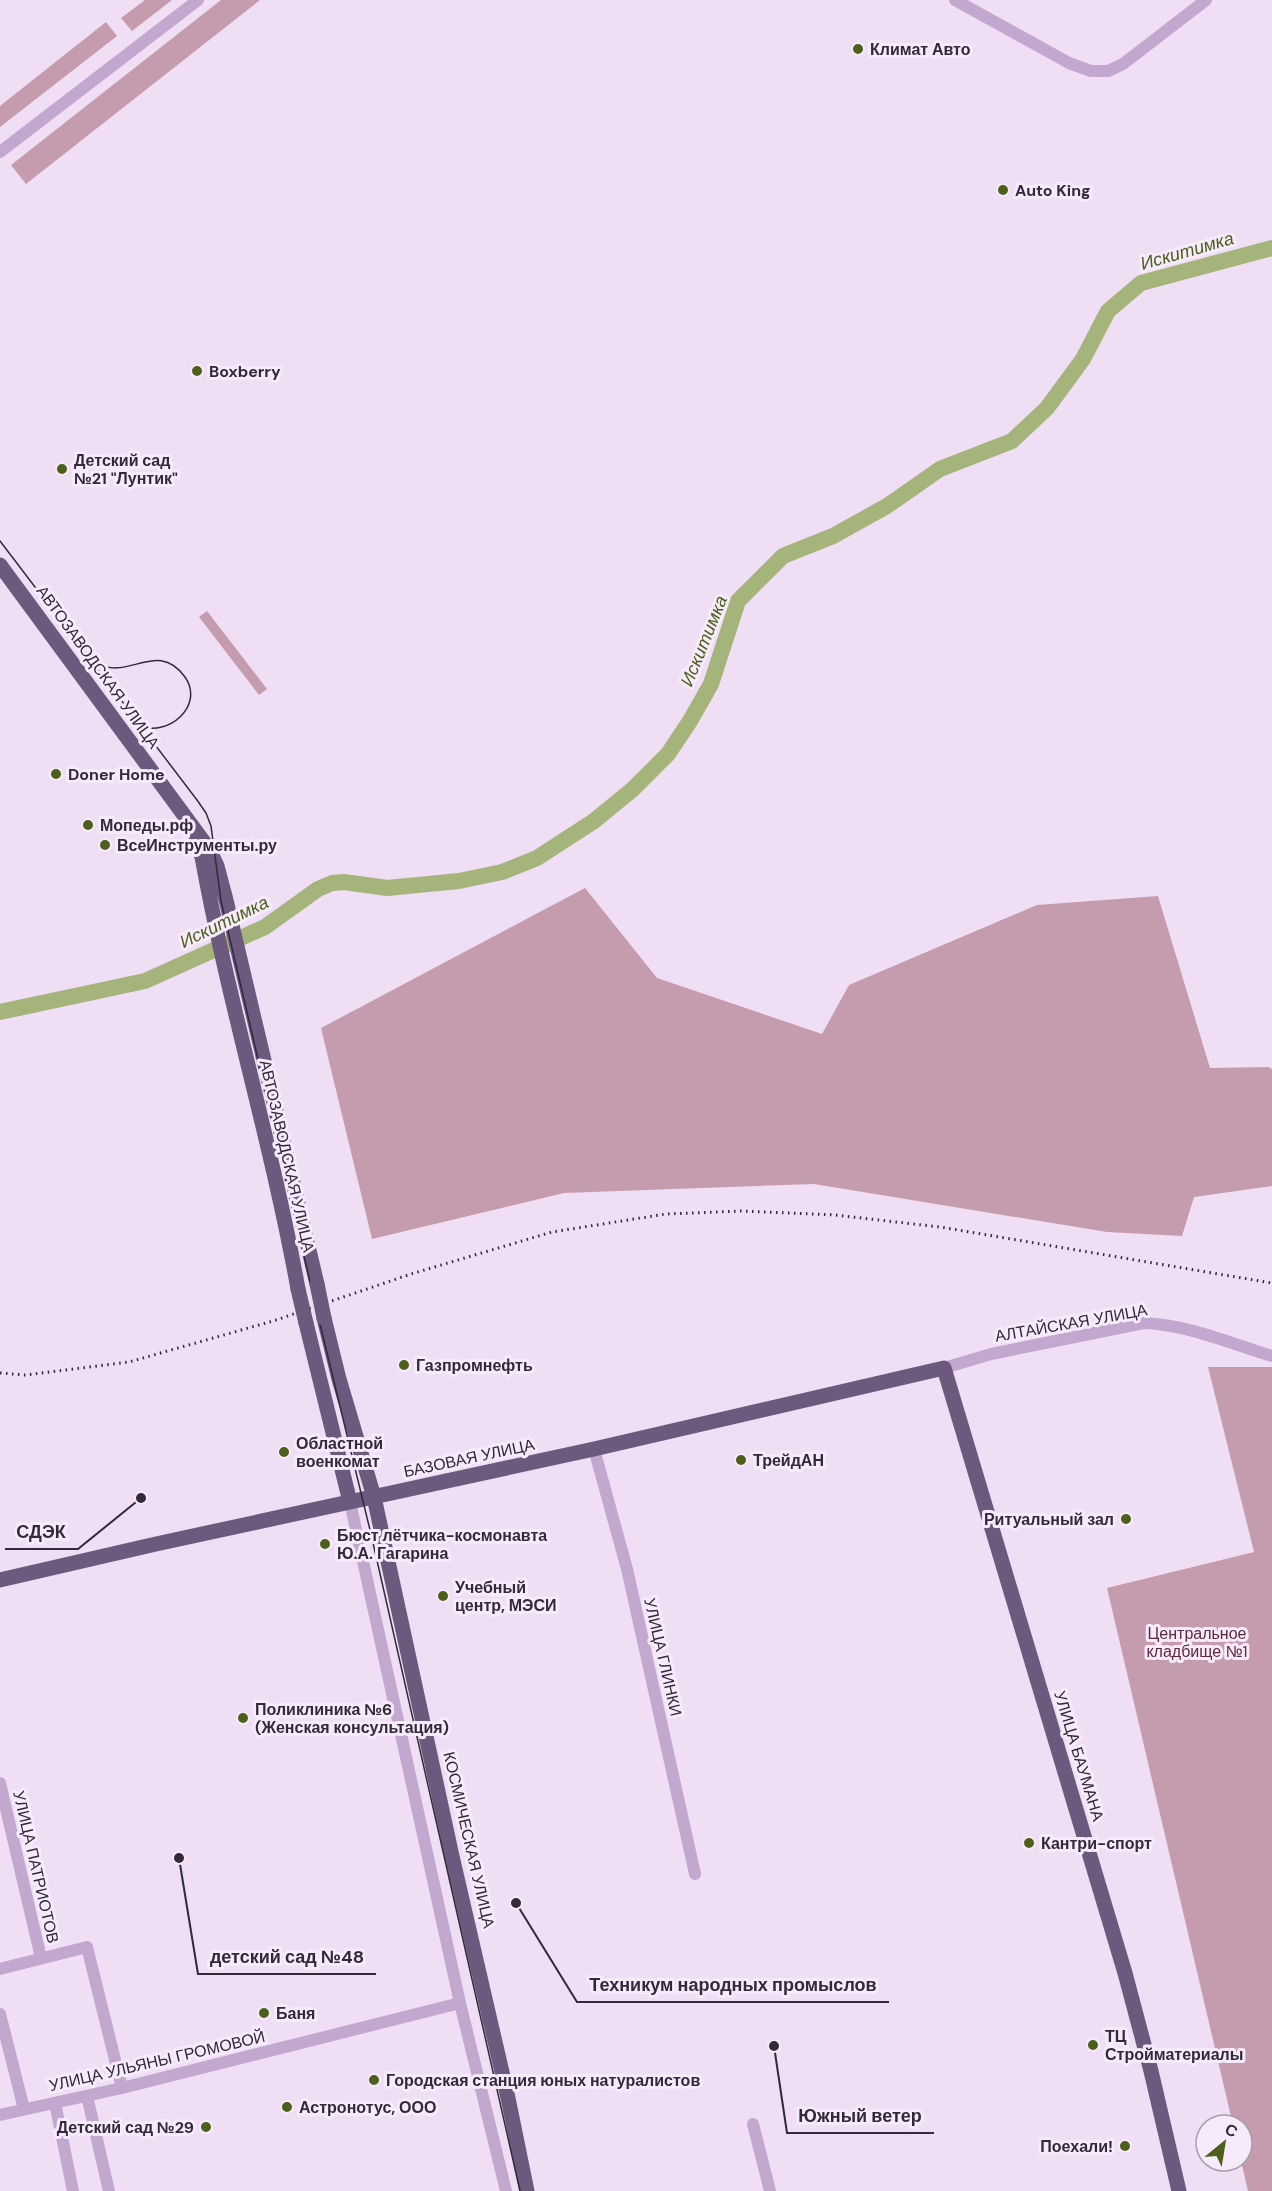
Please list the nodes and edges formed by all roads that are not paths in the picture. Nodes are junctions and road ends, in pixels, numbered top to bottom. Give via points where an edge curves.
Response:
1 (198, 0) edge
2 (956, 0) edge
3 (1206, 0) edge
4 (0, 152) edge
5 (0, 565) edge
6 (187, 819) junction
7 (324, 1318) joint
8 (1272, 1356) edge
9 (944, 1368) junction
10 (594, 1449) junction
11 (374, 1497) junction
12 (350, 1502) junction
13 (0, 1580) edge
14 (0, 1783) edge
15 (695, 1874) dead end
16 (40, 1958) junction
17 (0, 1969) edge
18 (460, 2003) junction
19 (0, 2014) edge
20 (122, 2088) junction
21 (87, 2096) junction
22 (55, 2103) junction
23 (24, 2109) junction
24 (0, 2115) edge
25 (753, 2124) dead end
26 (74, 2191) edge
27 (109, 2191) edge
28 (506, 2191) edge
29 (527, 2191) edge
30 (770, 2191) edge
31 (1179, 2191) edge

1 - 4 street
2 - 3 street via 1069,63 1091,71 1108,71 1123,64
5 - 6 main road, АВТОЗАВОДСКАЯ УЛИЦА
6 - 7 main road, АВТОЗАВОДСКАЯ УЛИЦА, bridge via 217,866
6 - 12 main road, АВТОЗАВОДСКАЯ УЛИЦА, bridge via 202,857 298,1289
7 - 11 main road, КОСМИЧЕСКАЯ УЛИЦА
8 - 9 street, АЛТАЙСКАЯ УЛИЦА via 1188,1328 1144,1323 991,1354
9 - 10 main road, БАЗОВАЯ УЛИЦА
9 - 31 main road, УЛИЦА БАУМАНА via 1125,1973
10 - 11 main road, БАЗОВАЯ УЛИЦА
10 - 15 street, УЛИЦА ГЛИНКИ via 627,1569
11 - 12 main road, БАЗОВАЯ УЛИЦА
11 - 29 main road, КОСМИЧЕСКАЯ УЛИЦА
12 - 13 main road, БАЗОВАЯ УЛИЦА
12 - 18 street
14 - 16 street, УЛИЦА ПАТРИОТОВ
16 - 17 street, УЛИЦА ПАТРИОТОВ
16 - 20 street, УЛИЦА ПАТРИОТОВ via 87,1947
18 - 20 street, УЛИЦА УЛЬЯНЫ ГРОМОВОЙ
18 - 28 street
19 - 23 street
20 - 21 street, УЛИЦА УЛЬЯНЫ ГРОМОВОЙ
21 - 22 street, УЛИЦА УЛЬЯНЫ ГРОМОВОЙ
21 - 27 street
22 - 23 street, УЛИЦА УЛЬЯНЫ ГРОМОВОЙ
22 - 26 street
23 - 24 street, УЛИЦА УЛЬЯНЫ ГРОМОВОЙ
25 - 30 street

